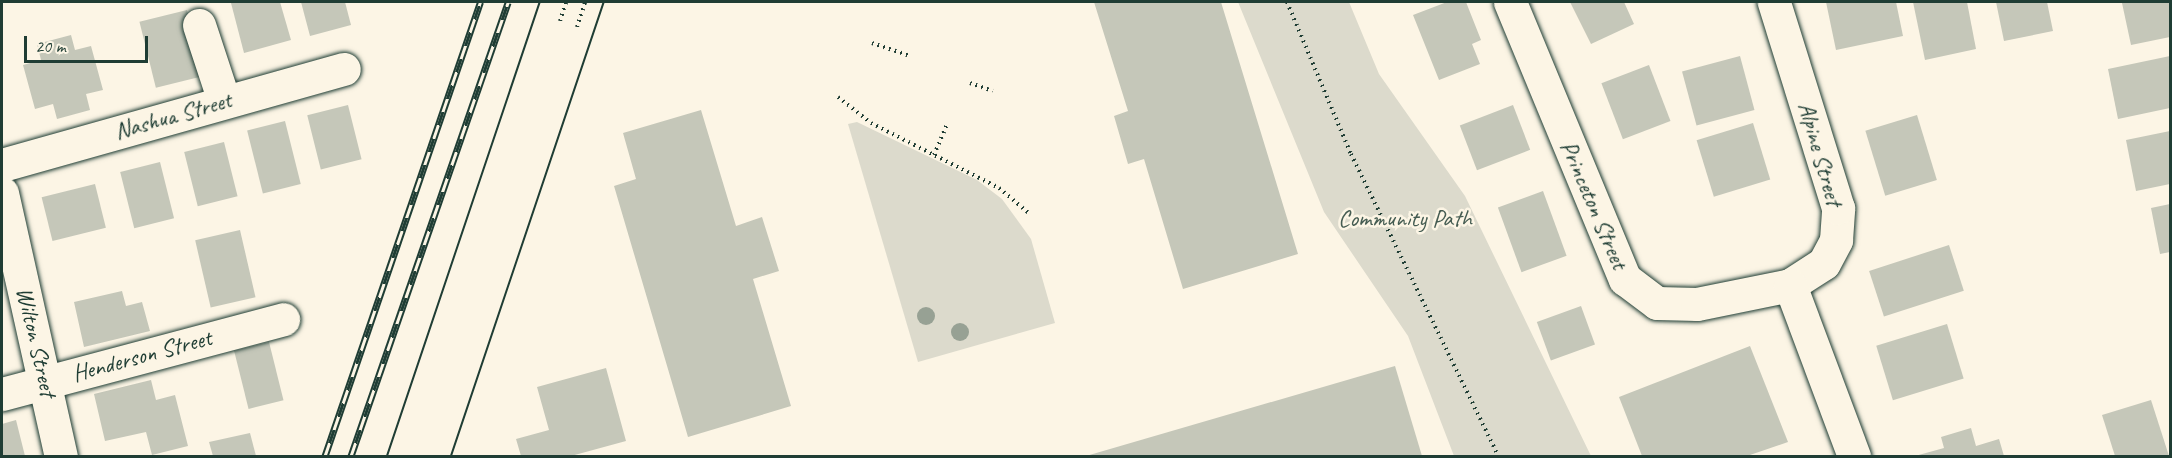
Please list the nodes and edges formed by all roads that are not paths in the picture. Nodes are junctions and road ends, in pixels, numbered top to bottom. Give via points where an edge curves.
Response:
1 (1510, 2) edge
2 (1774, 2) edge
3 (199, 26) dead end
4 (344, 69) dead end
5 (224, 101) junction
6 (2, 165) edge
7 (2, 193) edge
8 (1790, 285) junction
9 (282, 319) dead end
10 (44, 382) junction
11 (2, 394) edge
12 (61, 456) edge
13 (1854, 456) edge

1 - 8 street, Princeton Street via 1625,279 1657,303 1697,304
2 - 8 street, Alpine Street via 1838,208 1836,240 1824,263
3 - 5 street
4 - 5 street, Nashua Street
5 - 6 street, Nashua Street
7 - 10 street, Wilton Street
8 - 13 street
9 - 10 street, Henderson Street
10 - 11 street, Henderson Street
10 - 12 street, Wilton Street

